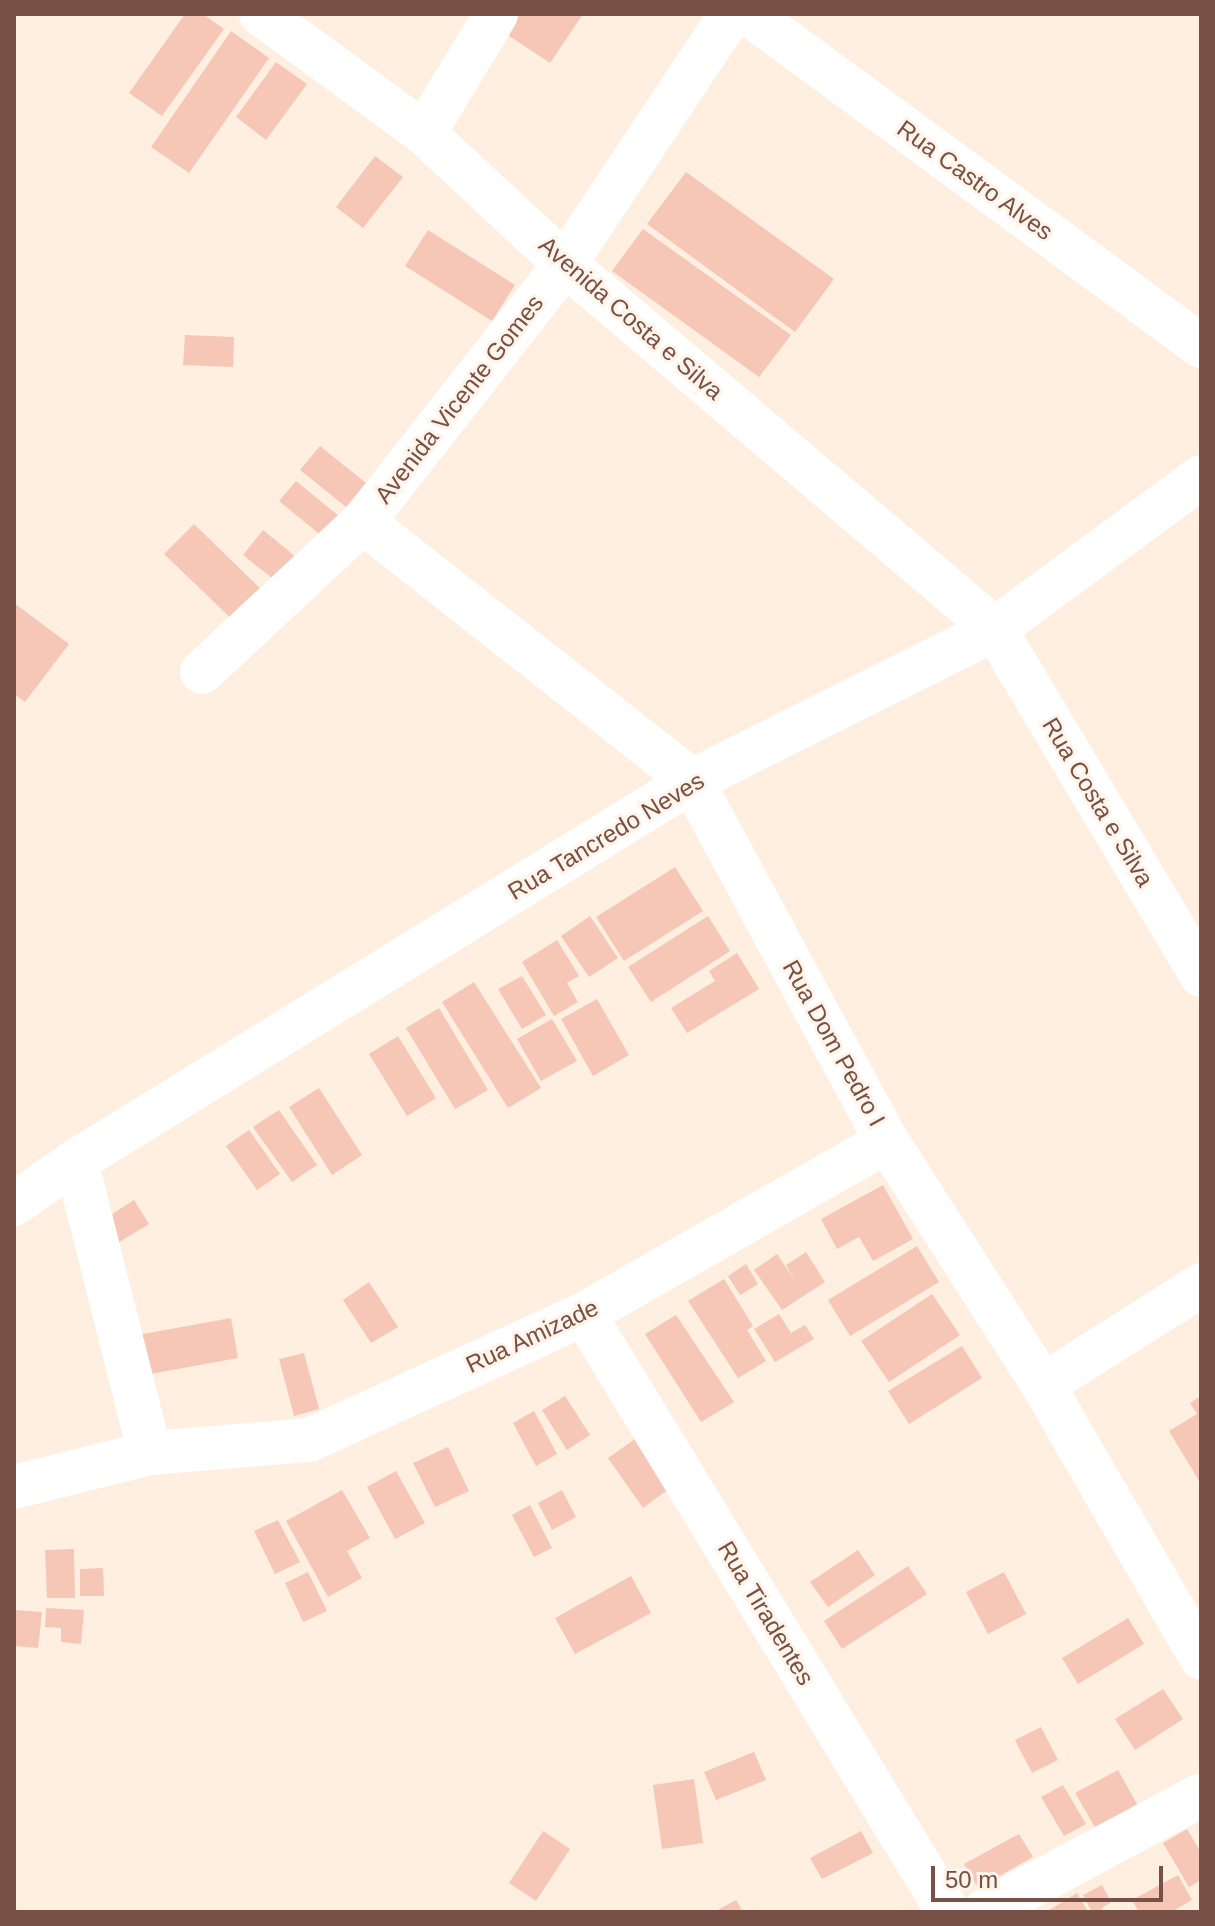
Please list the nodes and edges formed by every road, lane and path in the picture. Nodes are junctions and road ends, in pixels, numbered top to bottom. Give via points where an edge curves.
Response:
1 (261, 14) edge
2 (496, 14) edge
3 (731, 14) edge
4 (749, 14) edge
5 (424, 133) junction
6 (565, 264) junction
7 (1201, 346) edge
8 (1201, 477) edge
9 (363, 522) junction
10 (995, 629) junction
11 (202, 672) dead end
12 (692, 781) junction
13 (1201, 975) edge
14 (887, 1141) junction
15 (76, 1161) junction
16 (14, 1204) edge
17 (1201, 1285) edge
18 (584, 1314) junction
19 (1043, 1385) junction
20 (150, 1453) junction
21 (14, 1487) edge
22 (1201, 1658) edge
23 (1201, 1795) edge
24 (948, 1912) edge
25 (983, 1912) edge

1 - 5 street, Avenida Costa e Silva
2 - 5 street
3 - 6 street, Avenida Vicente Gomes
4 - 7 street, Rua Castro Alves
5 - 6 street, Avenida Costa e Silva
6 - 9 street, Avenida Vicente Gomes
6 - 10 street, Avenida Costa e Silva
8 - 10 street, Rua Tancredo Neves
9 - 11 street, Avenida Vicente Gomes
9 - 12 street, Rua Dom Pedro I
10 - 12 street, Rua Tancredo Neves
10 - 13 street, Rua Costa e Silva
12 - 14 street, Rua Dom Pedro I
12 - 15 street, Rua Tancredo Neves
14 - 18 street, Rua Amizade
14 - 19 street, Rua Dom Pedro I
15 - 16 street, Rua Tancredo Neves
15 - 20 street
17 - 19 street
18 - 20 street, Rua Amizade via 309,1440
18 - 24 street, Rua Tiradentes
19 - 22 street, Rua Dom Pedro I
20 - 21 street, Rua Amizade
23 - 25 street

